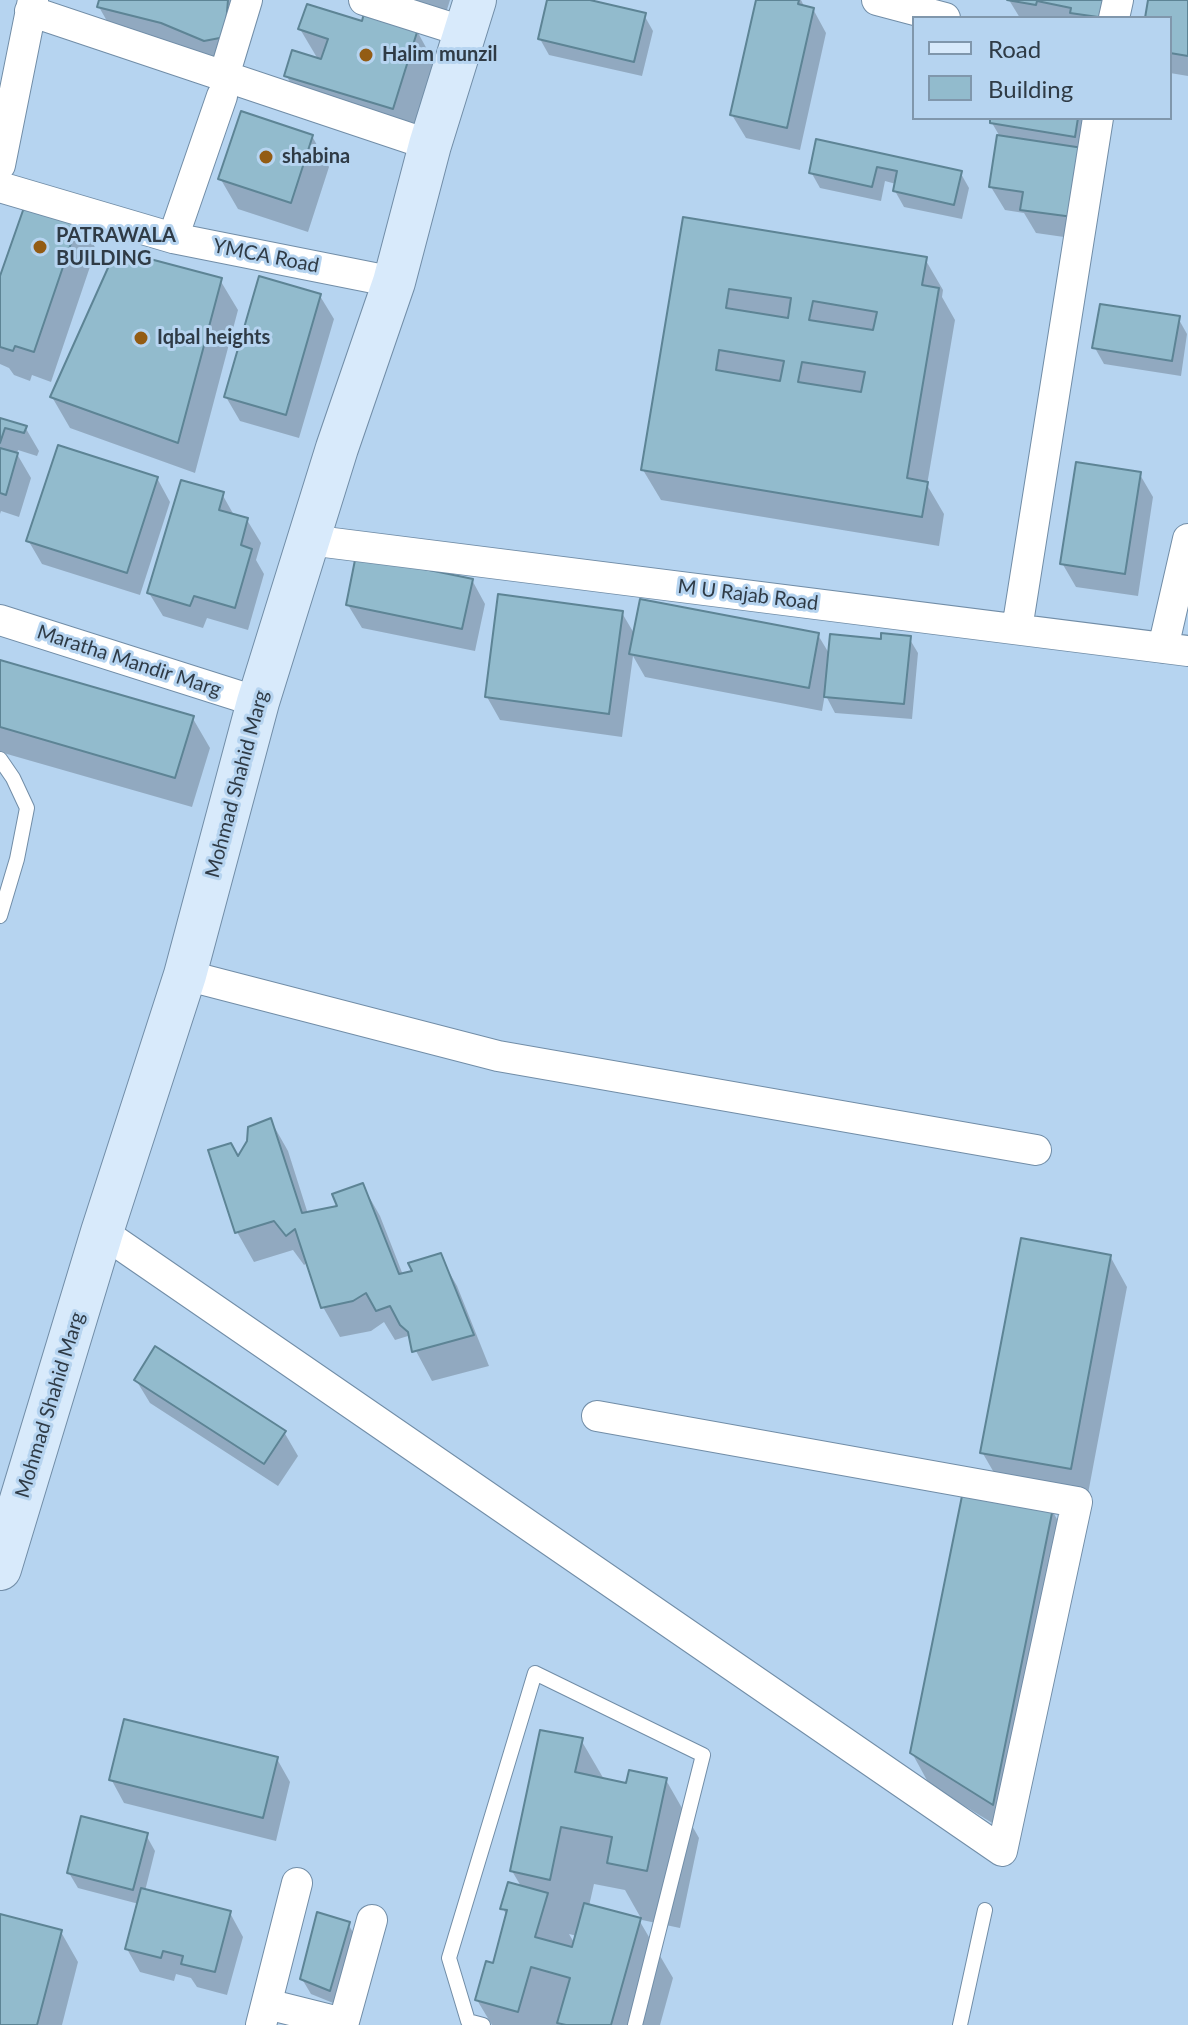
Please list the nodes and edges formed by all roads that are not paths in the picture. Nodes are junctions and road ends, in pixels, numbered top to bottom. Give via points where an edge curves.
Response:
1 (247, 0) edge
2 (364, 0) edge
3 (877, 0) edge
4 (32, 6) edge
5 (470, 16) edge
6 (937, 16) edge
7 (223, 86) junction
8 (1098, 120) edge
9 (430, 145) junction
10 (0, 165) edge
11 (0, 187) edge
12 (173, 238) junction
13 (394, 282) junction
14 (1188, 539) edge
15 (309, 540) junction
16 (0, 620) edge
17 (1017, 629) junction
18 (1176, 649) edge
19 (258, 702) junction
20 (0, 759) edge
21 (0, 916) edge
22 (185, 975) junction
23 (1036, 1150) dead end
24 (102, 1232) junction
25 (597, 1416) dead end
26 (0, 1569) edge
27 (297, 1883) dead end
28 (985, 1910) dead end
29 (372, 1920) dead end
30 (264, 2014) edge
31 (343, 2024) edge
32 (483, 2025) edge
33 (635, 2025) edge
34 (960, 2025) edge

1 - 7 street
2 - 5 street
3 - 6 street
4 - 7 street
4 - 10 street
5 - 9 street, Mohmad Shahid Marg
7 - 9 street
7 - 12 street
8 - 17 street
9 - 13 street, Mohmad Shahid Marg
11 - 12 street, YMCA Road
12 - 13 street, YMCA Road
13 - 15 street, Mohmad Shahid Marg
14 - 18 street
15 - 17 street, M U Rajab Road
15 - 19 street, Mohmad Shahid Marg
16 - 19 street, Maratha Mandir Marg
17 - 18 street, M U Rajab Road
19 - 22 street, Mohmad Shahid Marg
20 - 21 lane via 27,808
22 - 23 street via 498,1056
22 - 24 street, Mohmad Shahid Marg
24 - 25 street via 1002,1851 1077,1502
24 - 26 street, Mohmad Shahid Marg
27 - 30 street
28 - 34 lane
29 - 31 street
30 - 31 street
32 - 33 lane via 468,2021 449,1958 535,1673 703,1755

